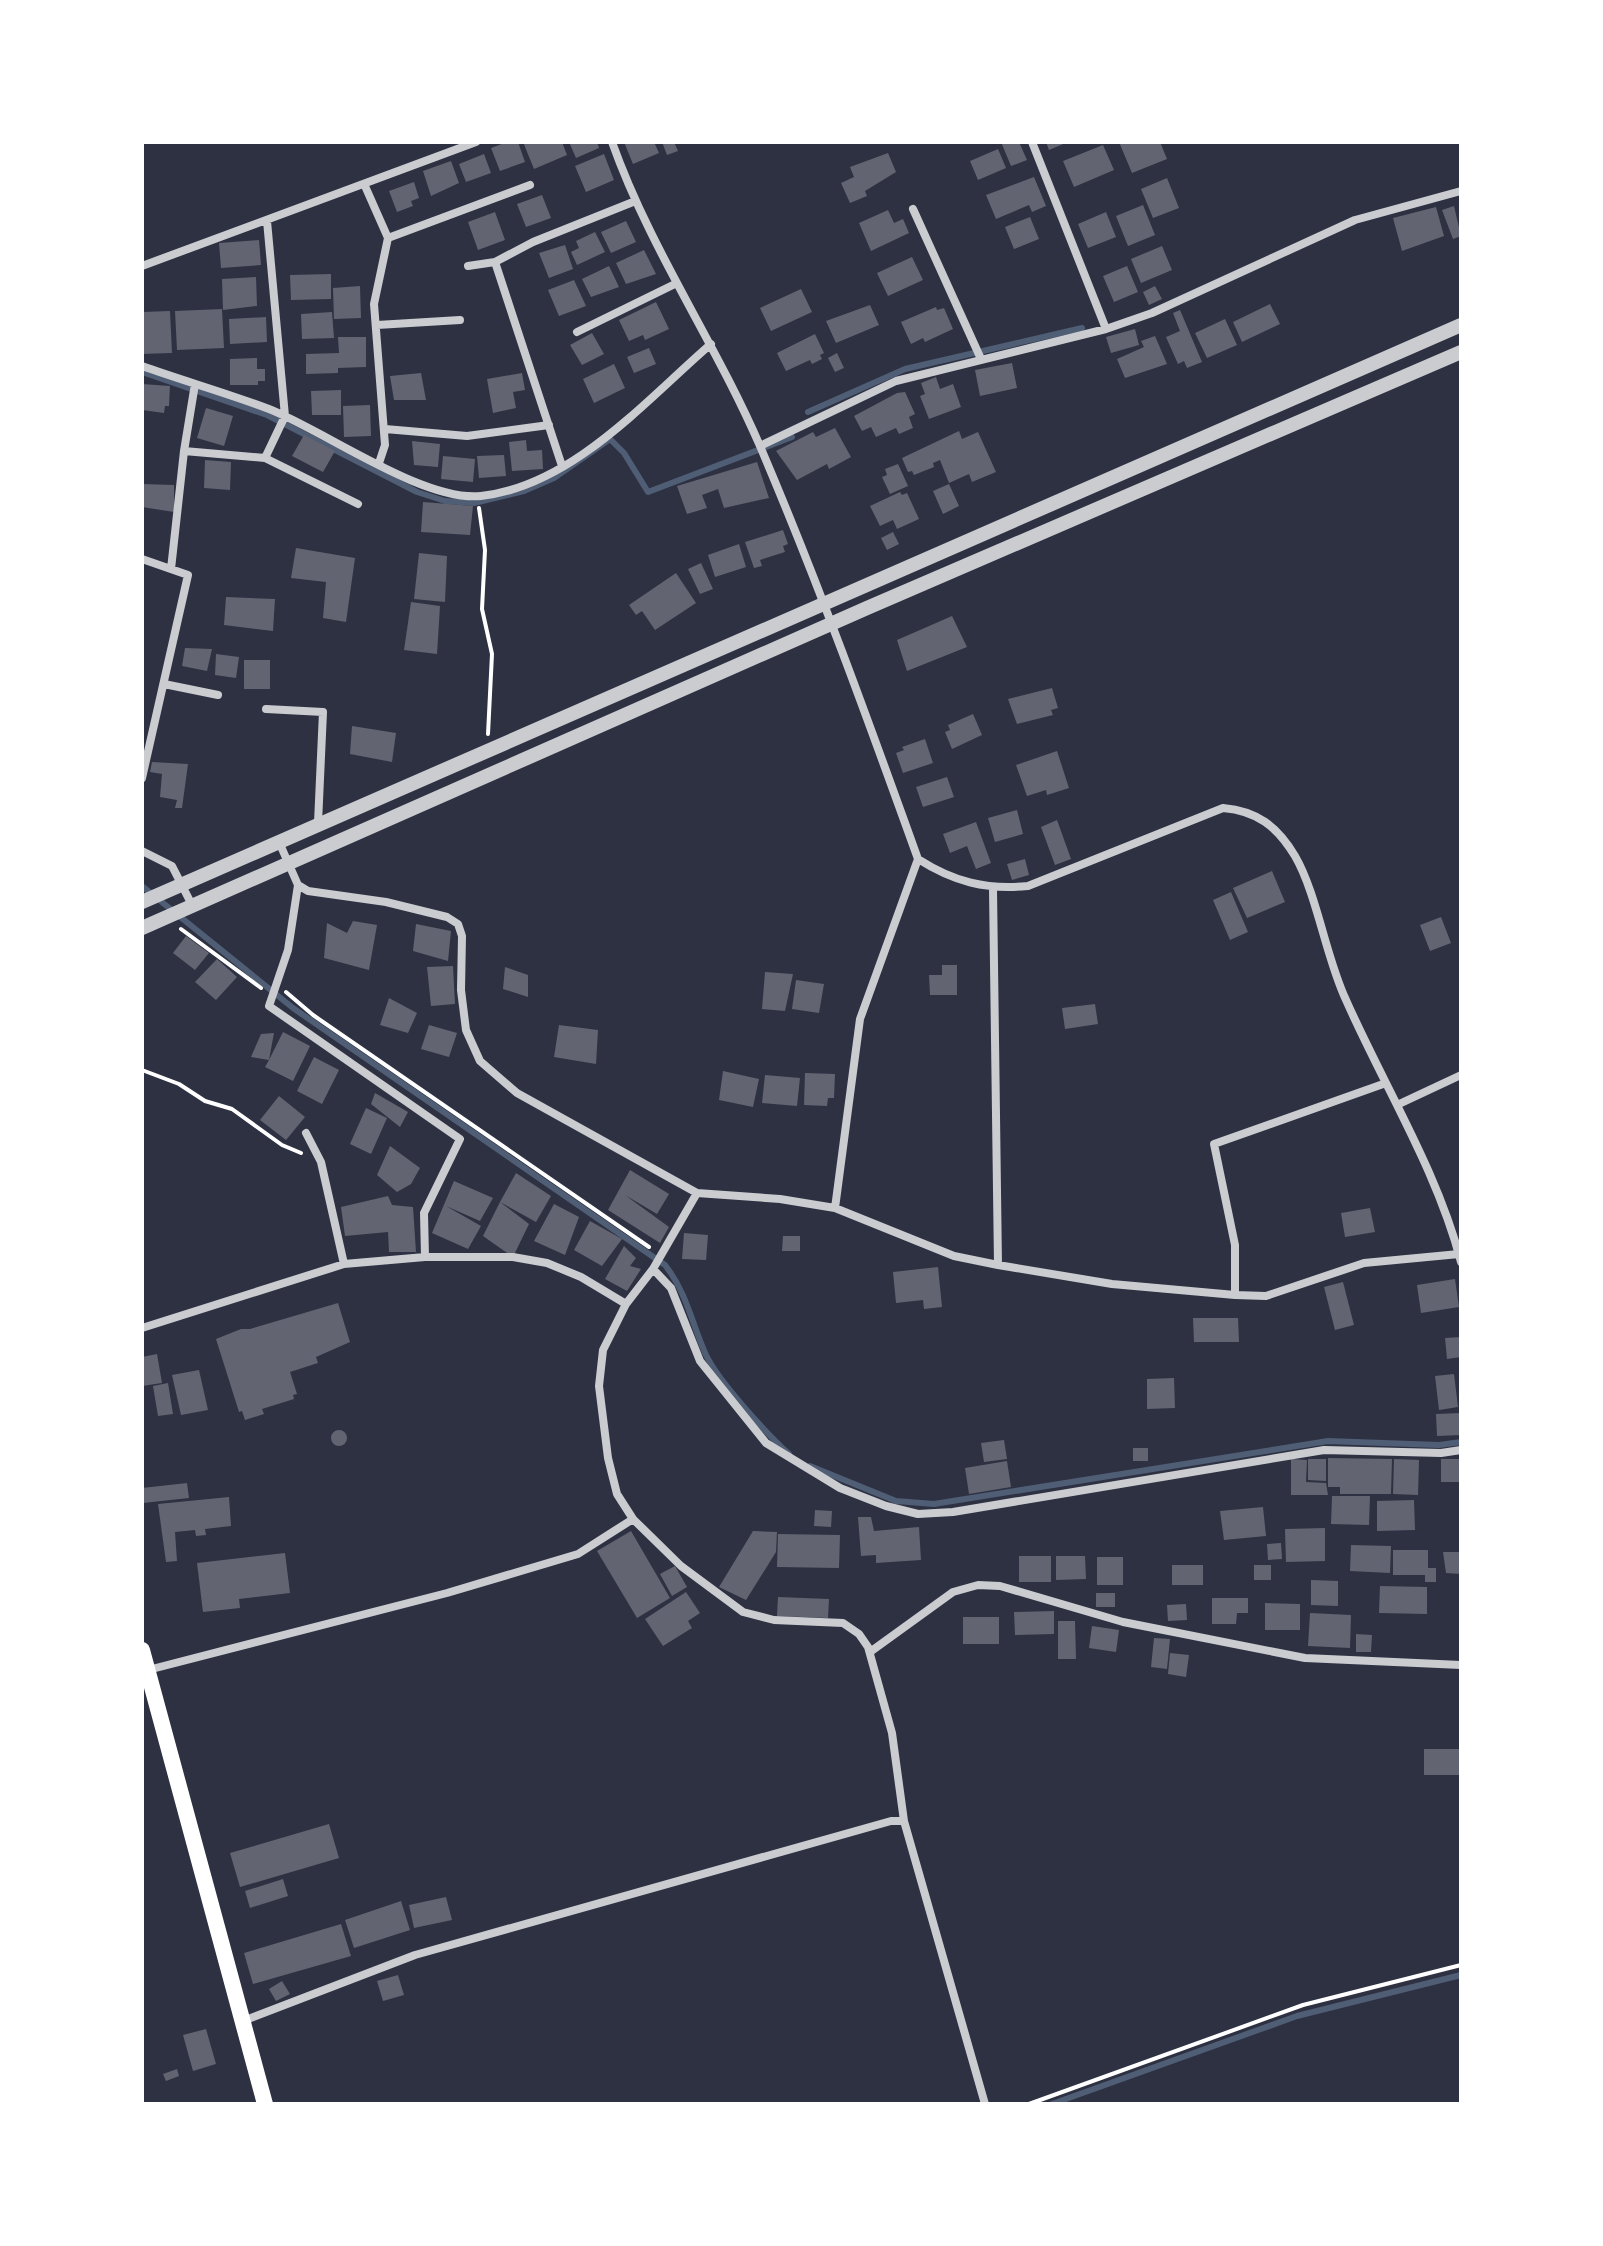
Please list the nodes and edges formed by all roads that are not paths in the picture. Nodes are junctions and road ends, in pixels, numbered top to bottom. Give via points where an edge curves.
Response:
1 (476, 142) edge
2 (612, 142) edge
3 (1032, 142) edge
4 (530, 185) dead end
5 (365, 186) junction
6 (1461, 191) edge
7 (633, 202) junction
8 (913, 209) dead end
9 (267, 221) junction
10 (388, 238) junction
11 (495, 262) junction
12 (142, 266) edge
13 (468, 266) dead end
14 (677, 283) junction
15 (460, 320) dead end
16 (377, 325) junction
17 (1461, 325) edge
18 (1106, 329) junction
19 (577, 332) dead end
20 (711, 344) junction
21 (1461, 352) edge
22 (978, 354) junction
23 (142, 366) edge
24 (194, 389) junction
25 (282, 421) junction
26 (549, 425) junction
27 (385, 429) junction
28 (761, 450) junction
29 (184, 451) junction
30 (265, 458) junction
31 (379, 463) junction
32 (562, 466) junction
33 (358, 504) dead end
34 (142, 559) edge
35 (171, 569) junction
36 (824, 601) junction
37 (832, 624) junction
38 (164, 684) junction
39 (218, 695) dead end
40 (266, 709) dead end
41 (142, 778) edge
42 (318, 823) junction
43 (279, 842) junction
44 (142, 851) edge
45 (918, 859) junction
46 (289, 862) junction
47 (181, 885) junction
48 (298, 885) junction
49 (993, 889) junction
50 (145, 901) edge
51 (188, 907) junction
52 (142, 928) edge
53 (1461, 1075) edge
54 (1386, 1083) junction
55 (1397, 1105) junction
56 (306, 1133) dead end
57 (697, 1193) junction
58 (835, 1208) junction
59 (425, 1257) junction
60 (1460, 1258) edge
61 (658, 1261) junction
62 (344, 1264) junction
63 (998, 1265) junction
64 (1235, 1295) junction
65 (626, 1304) junction
66 (142, 1328) edge
67 (1461, 1450) edge
68 (633, 1519) junction
69 (142, 1650) edge
70 (870, 1652) junction
71 (1461, 1665) edge
72 (148, 1670) junction
73 (904, 1821) junction
74 (243, 2021) junction
75 (265, 2104) edge
76 (985, 2104) edge

1 - 5 street
2 - 7 street
3 - 18 street
4 - 10 street
5 - 9 street
5 - 10 street
6 - 18 street via 1355,220
7 - 11 street
7 - 14 street
8 - 22 street
9 - 12 street
9 - 25 street
10 - 16 street via 374,304
11 - 13 street
11 - 26 street
14 - 19 street
14 - 20 street
15 - 16 street
16 - 27 street
17 - 36 street
18 - 22 street
20 - 28 street
20 - 32 street
21 - 37 street
22 - 28 street via 896,381
23 - 24 street
24 - 25 street
24 - 29 street
25 - 30 street
25 - 31 street
26 - 27 street via 467,436
26 - 32 street
27 - 31 street
28 - 36 street
29 - 30 street
29 - 35 street
30 - 33 street
31 - 32 street via 462,496 515,488
34 - 35 street
35 - 38 street via 188,575
36 - 37 street
36 - 42 street
37 - 45 street
37 - 46 street
38 - 39 street
38 - 41 street
40 - 42 street via 323,712
42 - 43 street
43 - 46 street
43 - 47 street
44 - 47 street via 172,866
45 - 49 street via 939,872
45 - 58 street via 860,1019
46 - 48 street
46 - 51 street
47 - 50 street
47 - 51 street
48 - 57 street via 386,902 458,924 466,1030 480,1061 517,1093
48 - 59 street via 288,950 269,1006 460,1139 424,1213
49 - 54 street via 1028,886 1223,808 1248,810 1270,824 1295,857 1344,997
49 - 63 street
51 - 52 street via 174,921
53 - 55 street
54 - 55 street
54 - 64 street via 1214,1144 1235,1245
55 - 60 street
56 - 62 street via 321,1162
57 - 58 street
57 - 61 street
58 - 63 street via 954,1256
59 - 62 street
59 - 65 street via 513,1257 547,1263
60 - 64 street via 1364,1263 1266,1296
61 - 65 street
61 - 67 street via 700,1361 766,1443 840,1488 918,1514 1324,1450
62 - 66 street
63 - 64 street via 1112,1284
65 - 68 street via 603,1350 599,1386 617,1494
68 - 70 street via 681,1566 743,1612 774,1620 843,1623 859,1634
68 - 72 street via 578,1554
69 - 72 main road
70 - 71 street via 953,1592 978,1585 1000,1586 1123,1622 1305,1658
70 - 73 street via 895,1745
72 - 74 main road
73 - 74 street via 430,1951
73 - 76 street
74 - 75 main road

